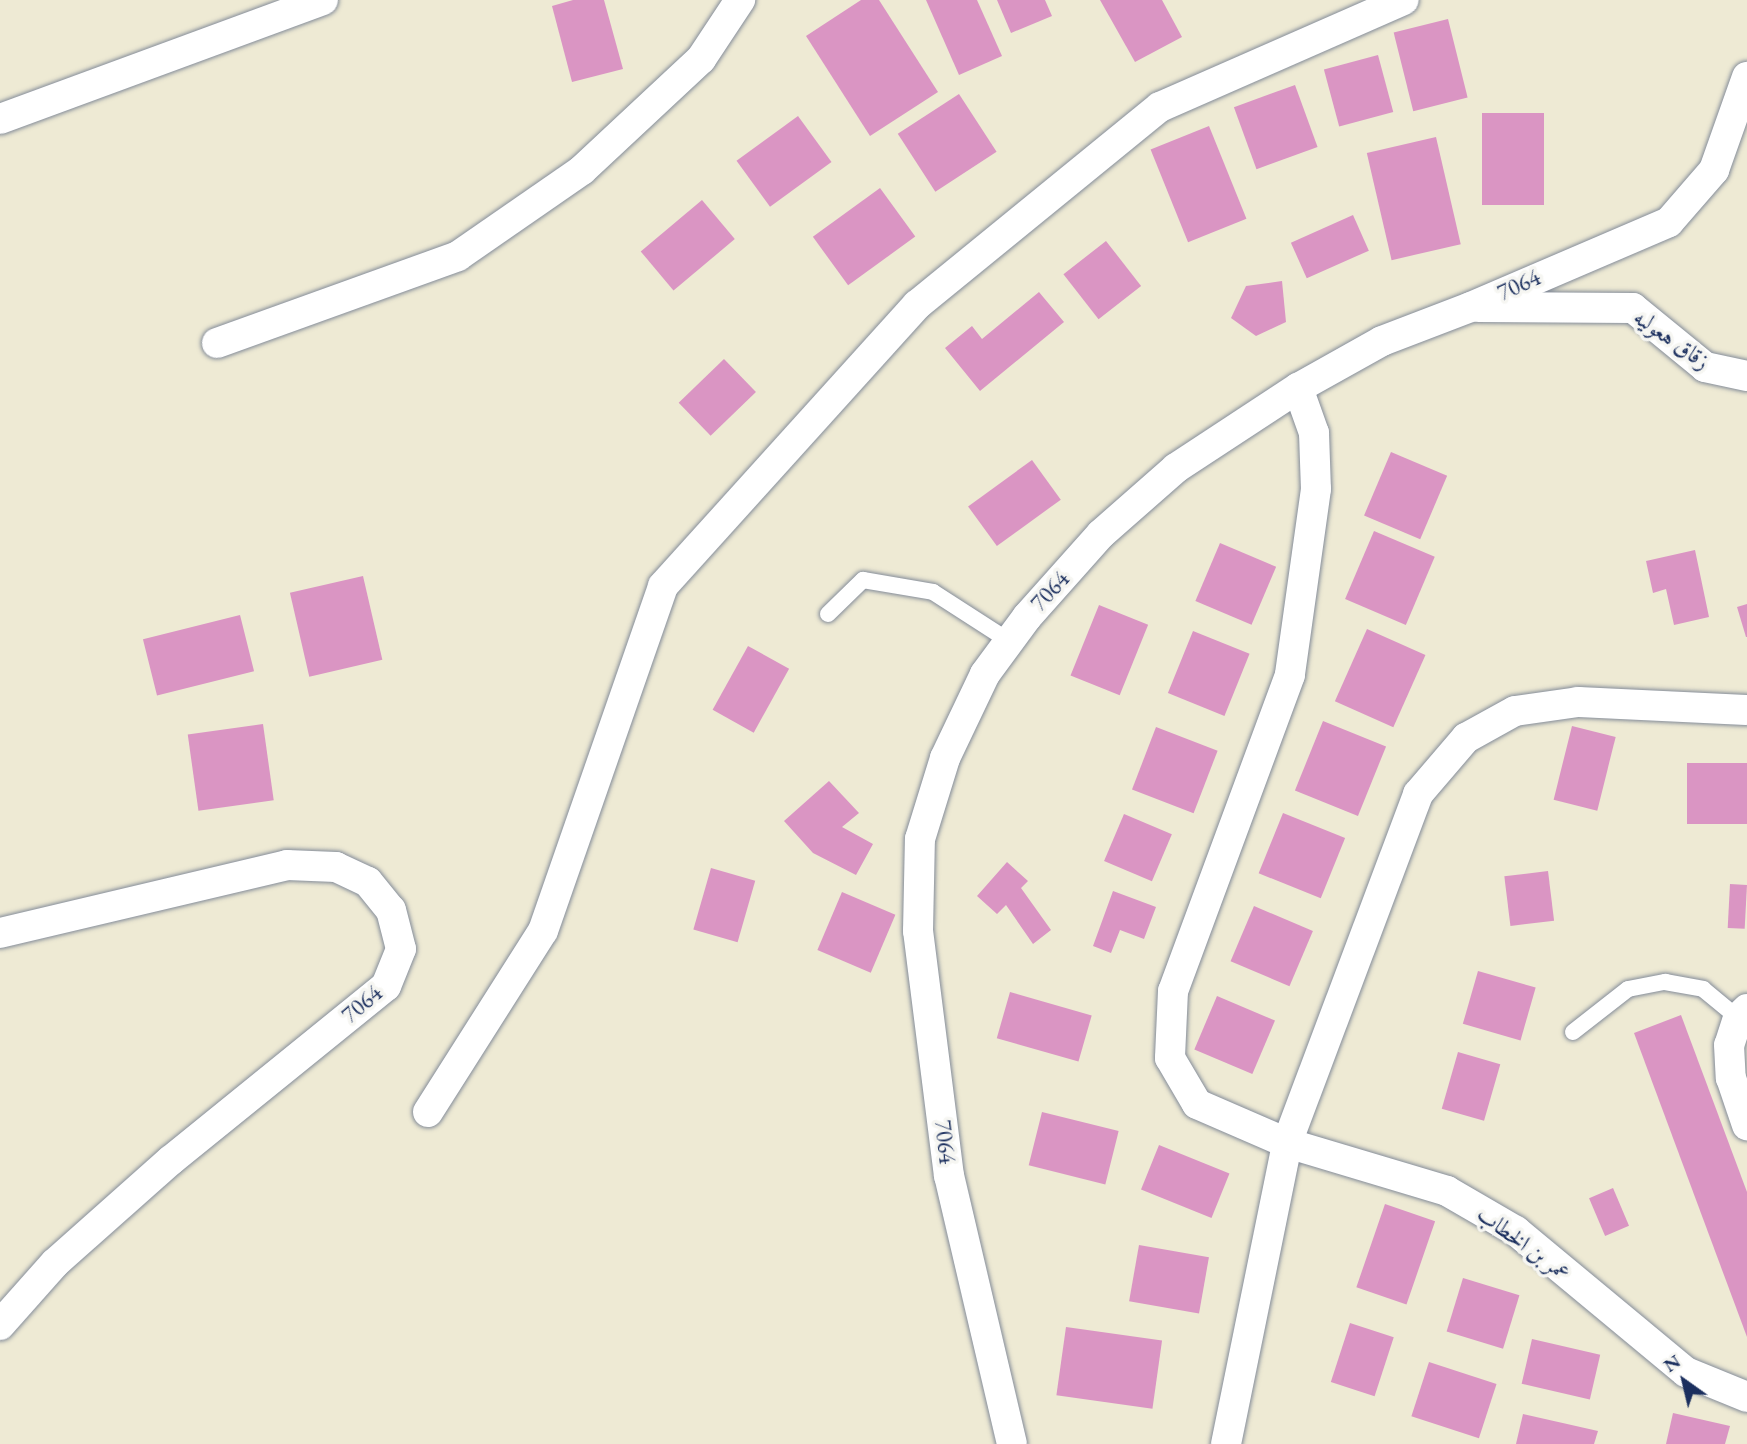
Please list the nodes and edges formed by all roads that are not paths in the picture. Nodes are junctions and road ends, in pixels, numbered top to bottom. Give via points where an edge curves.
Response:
1 (323, 0) edge
2 (740, 0) edge
3 (1404, 0) edge
4 (1747, 77) edge
5 (0, 119) edge
6 (1471, 307) junction
7 (217, 343) dead end
8 (1747, 376) edge
9 (1297, 388) junction
10 (828, 614) dead end
11 (1009, 641) junction
12 (1747, 710) edge
13 (0, 933) edge
14 (1742, 1013) edge
15 (1573, 1032) dead end
16 (428, 1112) dead end
17 (1747, 1125) edge
18 (1287, 1143) junction
19 (0, 1325) edge
20 (1747, 1397) edge
21 (1012, 1444) edge
22 (1226, 1444) edge

1 - 5 street
2 - 7 street via 701,59 582,170 458,256
3 - 16 street via 1160,107 917,305 663,586 542,932
4 - 6 street, 7064 via 1714,170 1669,222
6 - 8 street, زقاق هعوليه via 1633,308 1705,367
6 - 9 street, 7064 via 1382,341
9 - 11 street, 7064 via 1176,468 1101,534
9 - 18 street, عمر بن الخطاب via 1314,433 1316,489 1290,675 1173,991 1170,1058 1197,1104
10 - 11 lane via 863,580 933,592
11 - 21 street, 7064 via 985,674 942,770 920,839 918,931 949,1176
12 - 18 street via 1578,702 1515,711 1466,738 1418,793
13 - 19 street, 7064 via 287,865 336,867 368,882 391,909 401,949 386,986 171,1160 55,1263
14 - 15 lane via 1703,989 1665,982 1628,989
14 - 17 street via 1729,1045 1731,1078
18 - 20 street, عمر بن الخطاب via 1447,1191 1516,1231 1686,1372
18 - 22 street

